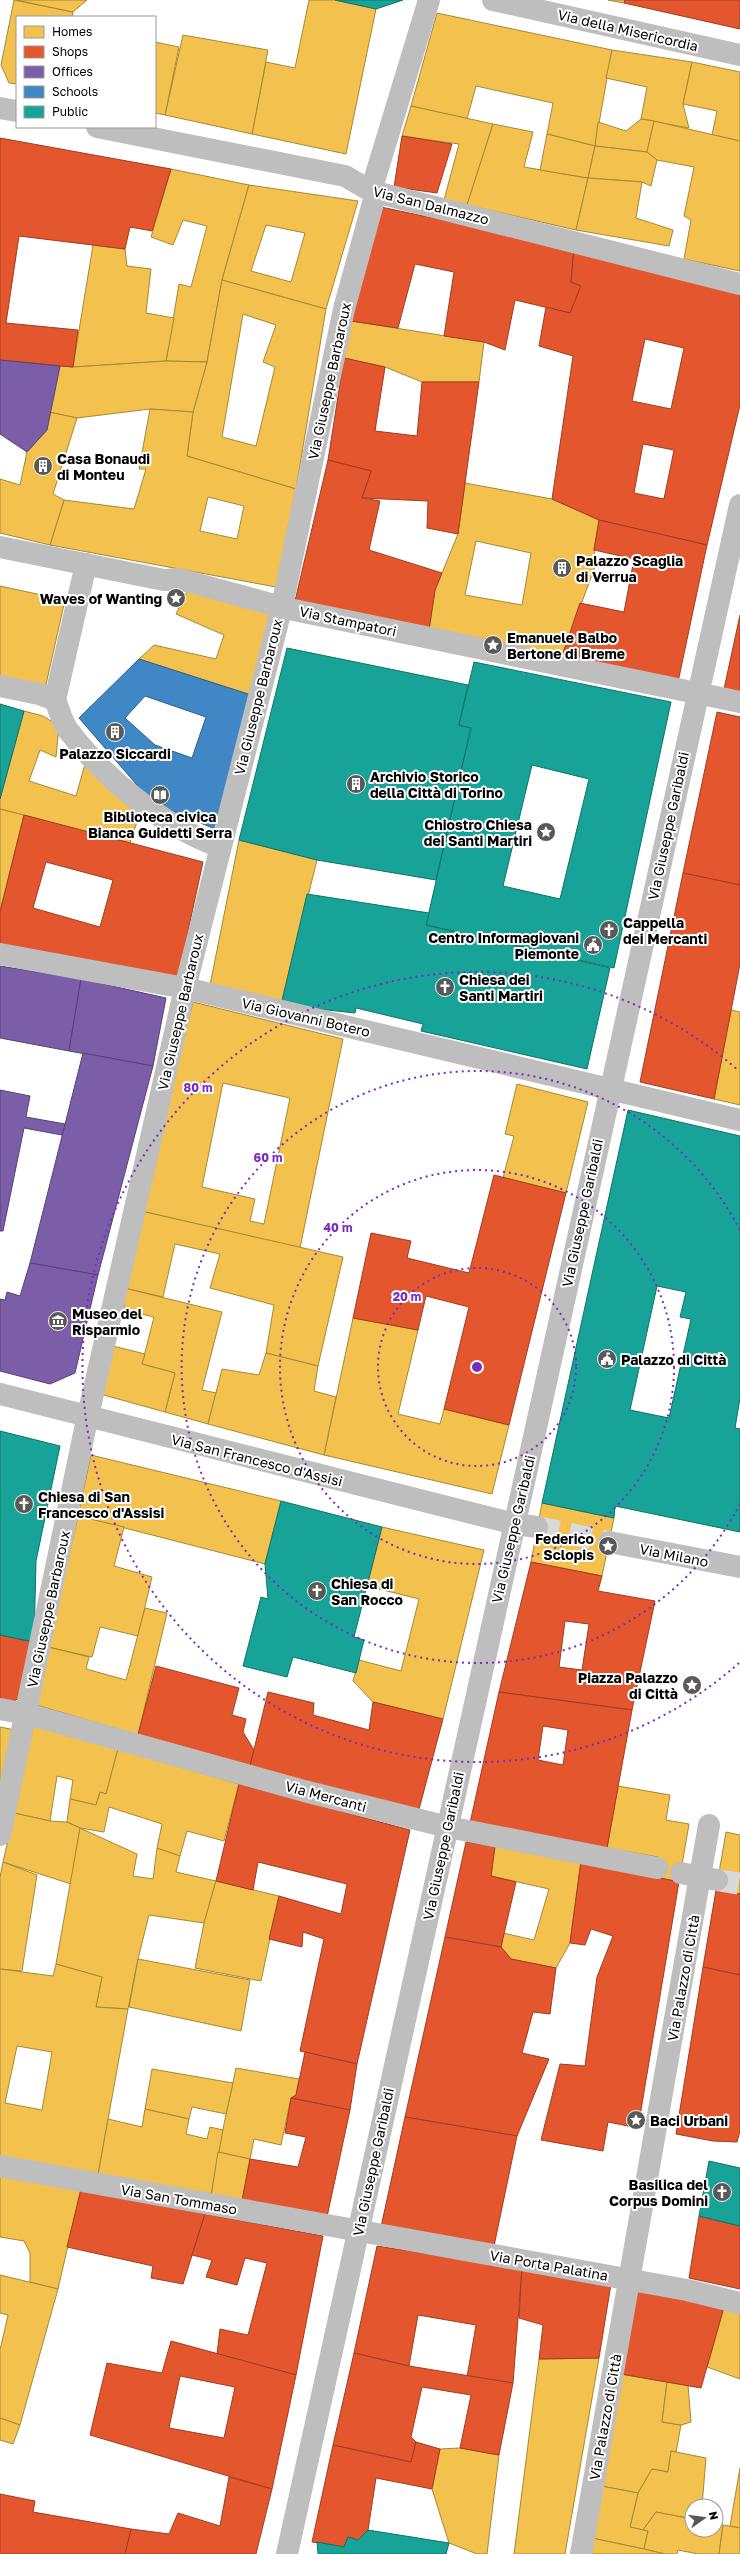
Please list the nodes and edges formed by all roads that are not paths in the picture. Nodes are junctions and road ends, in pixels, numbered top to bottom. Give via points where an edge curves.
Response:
1 (428, 0) edge
2 (493, 0) edge
3 (740, 55) edge
4 (0, 108) edge
5 (16, 111) edge
6 (102, 128) edge
7 (373, 192) junction
8 (740, 284) edge
9 (740, 505) edge
10 (0, 547) edge
11 (86, 564) junction
12 (282, 606) junction
13 (0, 686) edge
14 (697, 693) junction
15 (55, 700) junction
16 (740, 702) edge
17 (220, 847) junction
18 (0, 954) edge
19 (185, 988) junction
20 (610, 1089) junction
21 (740, 1120) edge
22 (0, 1394) edge
23 (88, 1418) junction
24 (515, 1524) junction
25 (537, 1527) tunnel mouth
26 (609, 1542) tunnel mouth
27 (740, 1567) edge
28 (0, 1709) edge
29 (27, 1714) junction
30 (709, 1825) dead end
31 (448, 1827) junction
32 (0, 1835) edge
33 (657, 1868) dead end
34 (0, 2166) edge
35 (358, 2231) junction
36 (629, 2280) junction
37 (740, 2303) edge
38 (287, 2554) edge
39 (581, 2554) edge

1 - 7 street, Via Giuseppe Barbaroux
2 - 3 street, Via della Misericordia
4 - 5 street
6 - 7 street, Via San Dalmazzo via 345,176
7 - 8 street, Via San Dalmazzo
7 - 12 street, Via Giuseppe Barbaroux via 344,309
9 - 14 street, Via Giuseppe Garibaldi
10 - 11 street, Via Stampatori
11 - 12 street, Via Stampatori via 164,580 179,579
11 - 15 street
12 - 14 street, Via Stampatori via 289,610
12 - 17 street, Via Giuseppe Barbaroux
13 - 15 street
14 - 16 street, Via Stampatori
14 - 20 street, Via Giuseppe Garibaldi
15 - 17 street via 68,729 104,769 146,809
17 - 19 street, Via Giuseppe Barbaroux
18 - 19 street, Via Giovanni Botero
19 - 20 street, Via Giovanni Botero
19 - 23 street, Via Giuseppe Barbaroux
20 - 21 street, Via Giovanni Botero
20 - 24 street, Via Giuseppe Garibaldi
22 - 23 street, Via San Francesco d'Assisi
23 - 24 street, Via San Francesco d'Assisi
23 - 29 street, Via Giuseppe Barbaroux
24 - 25 street
24 - 31 street, Via Giuseppe Garibaldi
26 - 27 street, Via Milano
28 - 29 street, Via Mercanti
29 - 31 street, Via Mercanti via 304,1791
29 - 32 street, Via Giuseppe Barbaroux
30 - 36 street, Via Palazzo di Città
31 - 33 street, Via Mercanti
31 - 35 street, Via Giuseppe Garibaldi
34 - 35 street, Via San Tommaso
35 - 36 street, Via Porta Palatina
35 - 38 street, Via Giuseppe Garibaldi
36 - 37 street, Via Porta Palatina
36 - 39 street, Via Palazzo di Città

